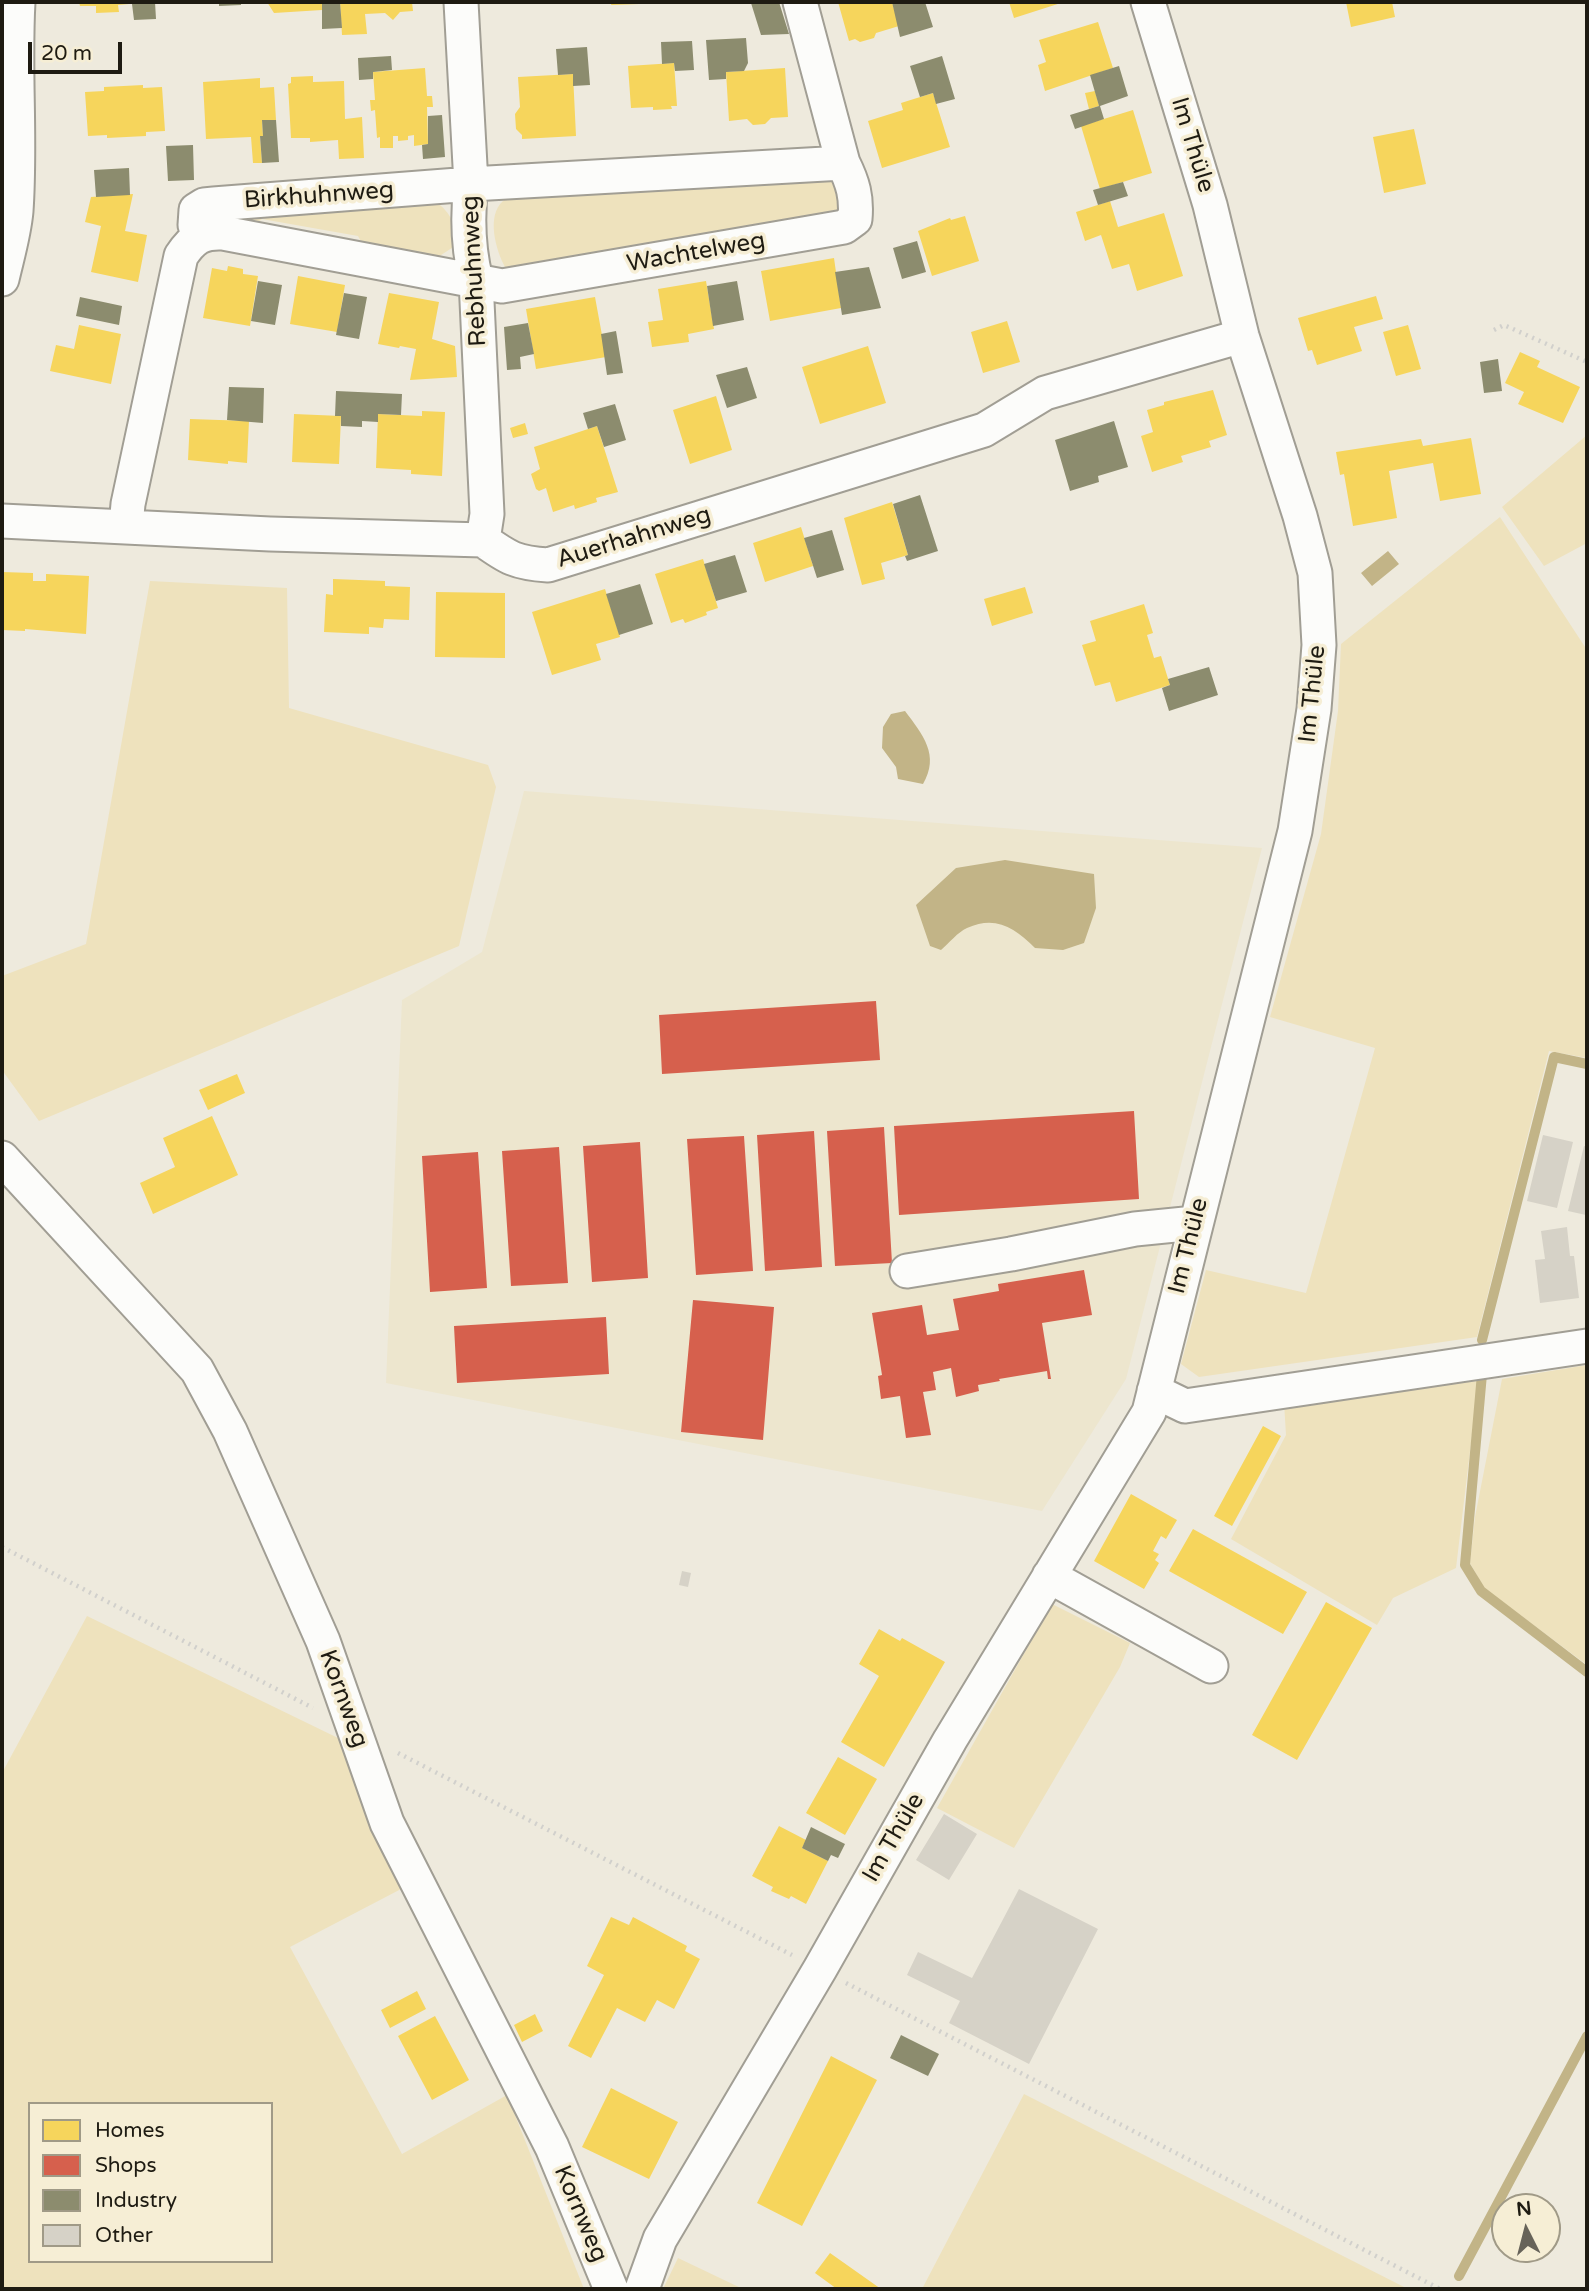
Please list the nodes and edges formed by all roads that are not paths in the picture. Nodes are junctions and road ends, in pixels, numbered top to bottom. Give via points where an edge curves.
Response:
1 (18, 2) edge
2 (461, 2) edge
3 (800, 2) edge
4 (1148, 2) edge
5 (843, 163) junction
6 (471, 184) junction
7 (199, 236) junction
8 (2, 279) edge
9 (476, 280) junction
10 (1242, 336) junction
11 (2, 522) edge
12 (125, 526) junction
13 (483, 540) junction
14 (2, 1158) edge
15 (1195, 1223) junction
16 (907, 1271) dead end
17 (1587, 1346) edge
18 (1154, 1391) junction
19 (1049, 1576) junction
20 (1211, 1666) dead end
21 (611, 2289) edge
22 (642, 2289) edge

1 - 8 street via 16,213
2 - 6 street, Rebhuhnweg
3 - 5 street, Wachtelweg
4 - 10 street, Im Thüle via 1210,205
5 - 6 street
5 - 9 street, Wachtelweg via 857,199 855,219 844,228 502,286
6 - 7 street, Birkhuhnweg via 204,205 194,218
6 - 9 street, Rebhuhnweg via 468,234
7 - 9 street, Birkhuhnweg via 223,233
7 - 12 street, Birkhuhnweg via 181,256
9 - 13 street, Rebhuhnweg via 487,514
10 - 13 street, Auerhahnweg via 1045,393 984,430 548,565 523,564
10 - 15 street, Im Thüle via 1315,573 1320,645 1295,831
11 - 12 street
12 - 13 street
14 - 21 street, Kornweg via 197,1370 230,1432 323,1641 387,1824 552,2147
15 - 16 street via 1135,1229
15 - 18 street, Im Thüle
17 - 18 street via 1185,1406
18 - 19 street, Im Thüle via 1149,1412
19 - 20 street
19 - 22 street, Im Thüle via 660,2239

